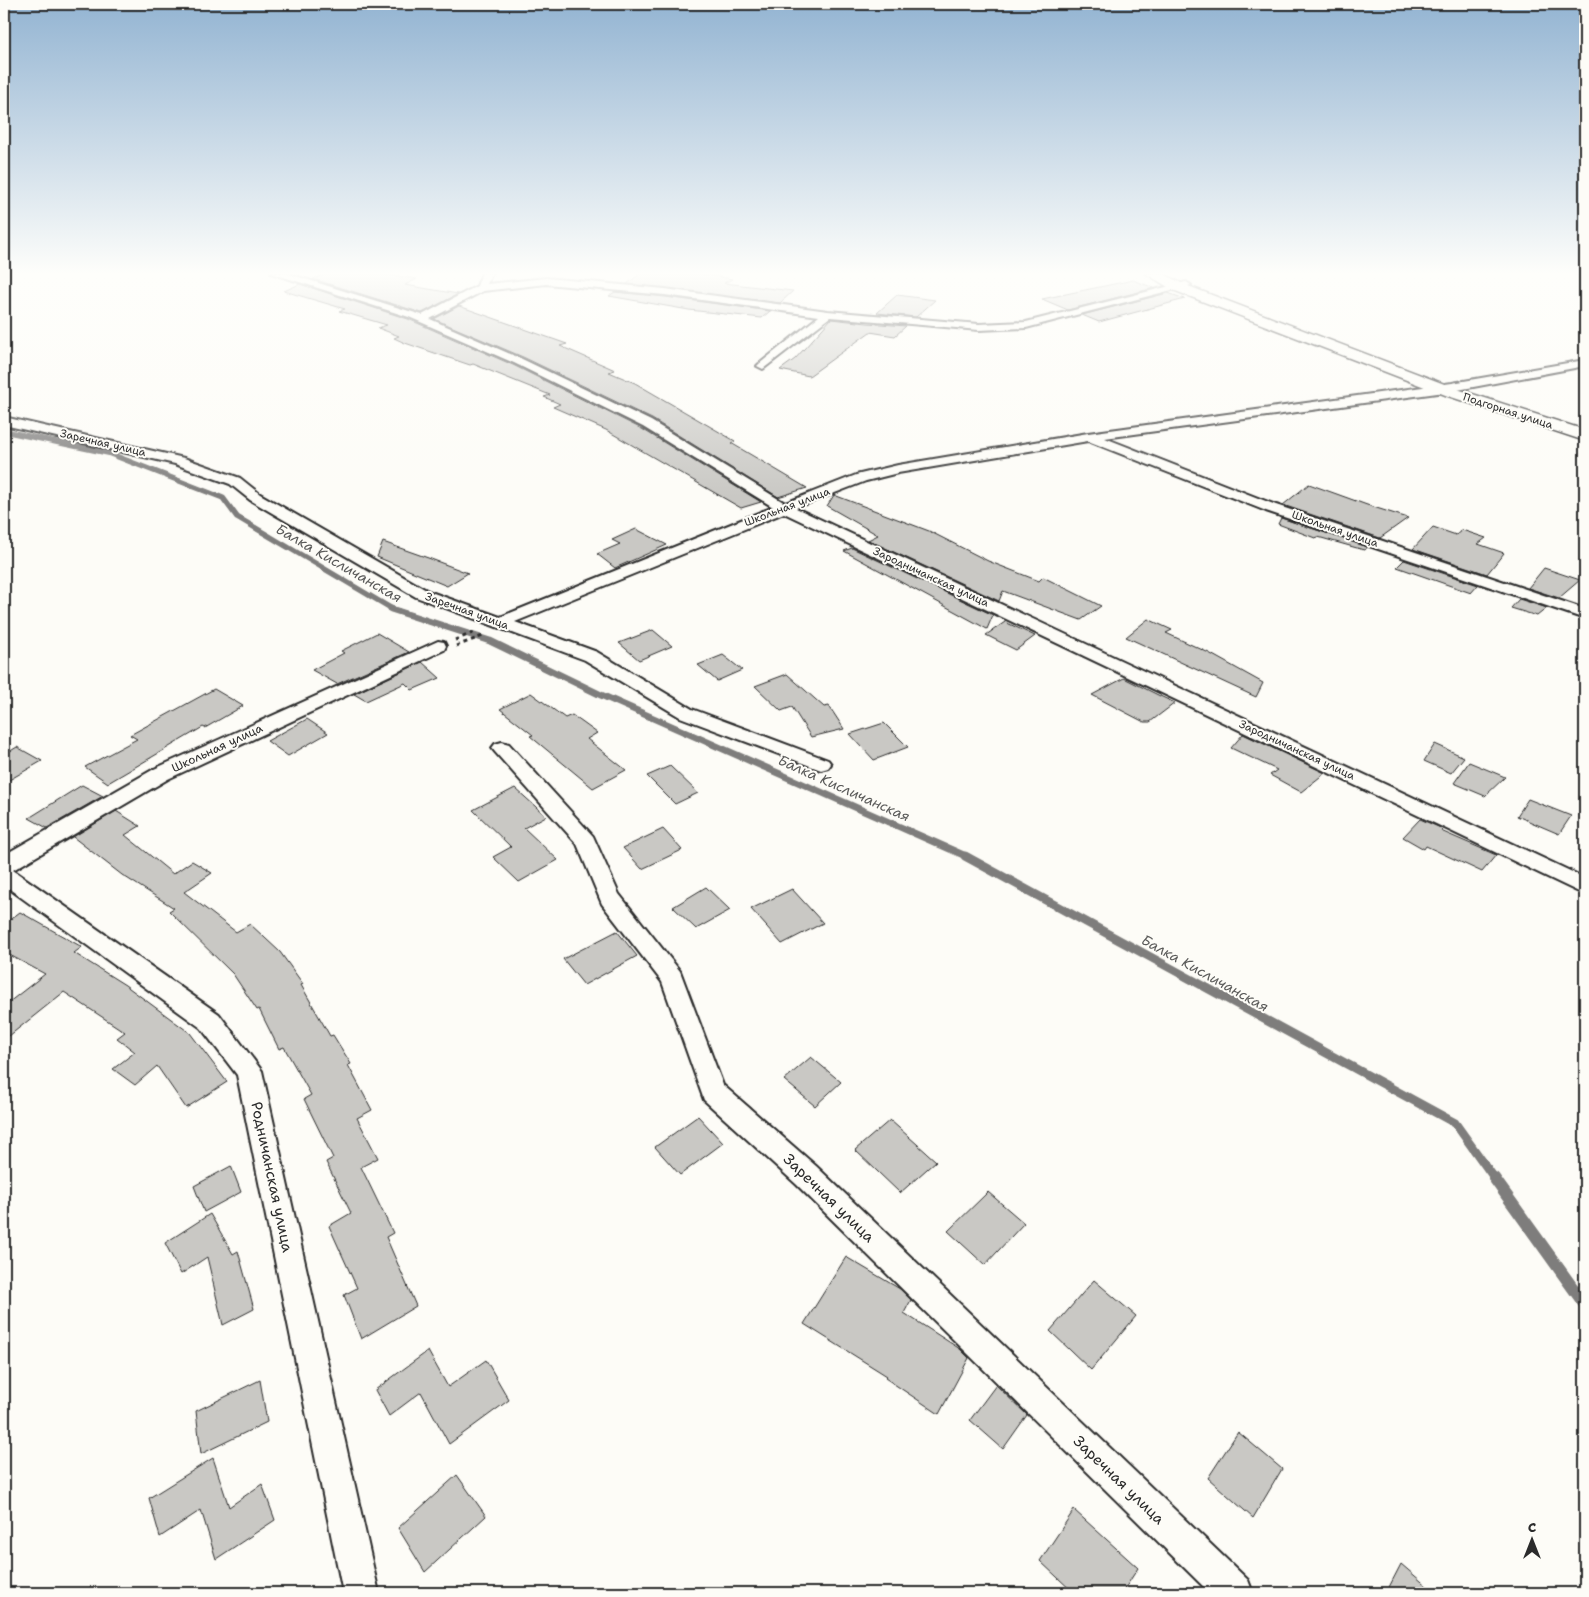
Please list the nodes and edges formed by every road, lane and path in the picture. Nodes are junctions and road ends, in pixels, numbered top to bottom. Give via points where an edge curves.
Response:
1 (487, 348) edge
2 (786, 348) edge
3 (1343, 348) edge
4 (1585, 363) edge
5 (763, 366) dead end
6 (1446, 387) junction
7 (4, 421) edge
8 (1585, 430) edge
9 (1585, 436) edge
10 (1088, 437) junction
11 (784, 508) junction
12 (1585, 614) edge
13 (500, 623) junction
14 (436, 647) junction
15 (502, 748) dead end
16 (821, 764) dead end
17 (4, 865) edge
18 (4, 874) edge
19 (1585, 887) edge
20 (361, 1593) edge
21 (1235, 1593) edge

1 - 11 street, Зародничанская улица via 647,424
2 - 5 street
3 - 6 street, Подгорная улица
4 - 6 street, Школьная улица
6 - 8 street, Подгорная улица
6 - 9 street, Подгорная улица
6 - 10 street, Школьная улица
7 - 13 street, Заречная улица via 179,461 235,481 255,497 422,594
10 - 11 street, Школьная улица via 898,468 861,478
10 - 12 street, Школьная улица via 1271,508
11 - 13 street, Школьная улица
11 - 19 street, Зародничанская улица
13 - 14 path
13 - 14 path via 494,631 458,646
13 - 16 street, Заречная улица via 591,656 686,713
14 - 17 street, Школьная улица via 161,774
15 - 21 street, Заречная улица via 586,841 610,898 672,978 713,1092 806,1175
18 - 20 street, Родничанская улица via 210,1021 249,1071

